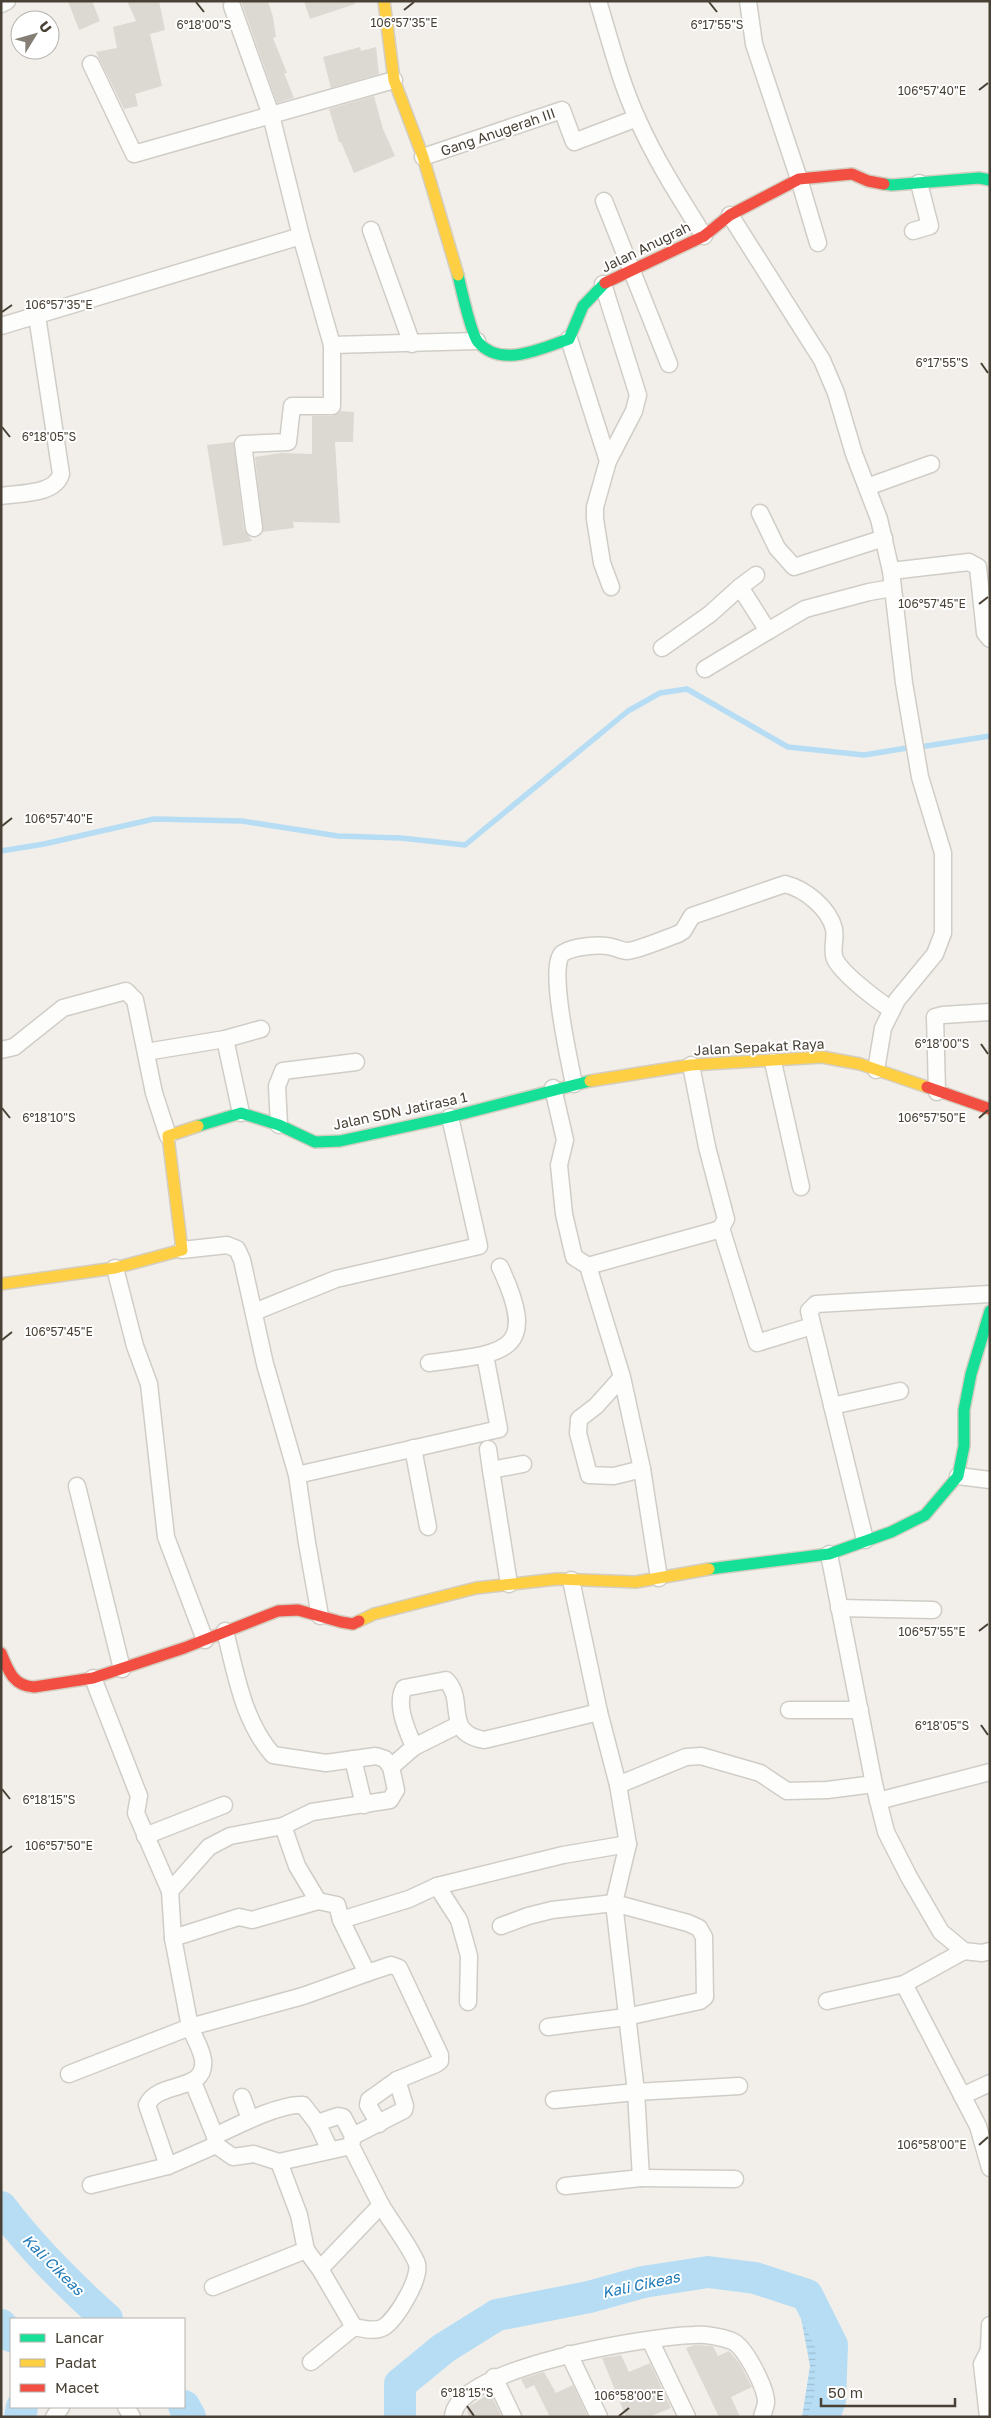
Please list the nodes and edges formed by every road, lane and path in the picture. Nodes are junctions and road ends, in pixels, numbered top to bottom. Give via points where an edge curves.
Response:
1 (7, 1) edge
2 (384, 1) edge
3 (598, 1) edge
4 (748, 1) edge
5 (1, 4) edge
6 (232, 6) dead end
7 (91, 64) dead end
8 (394, 80) junction
9 (271, 116) junction
10 (637, 118) junction
11 (423, 157) junction
12 (799, 179) junction
13 (990, 180) edge
14 (919, 183) junction
15 (604, 201) dead end
16 (730, 215) junction
17 (370, 230) dead end
18 (913, 231) dead end
19 (300, 236) junction
20 (704, 236) junction
21 (818, 243) dead end
22 (632, 269) junction
23 (603, 284) junction
24 (37, 316) junction
25 (1, 326) edge
26 (569, 338) junction
27 (478, 341) junction
28 (412, 344) junction
29 (332, 345) junction
30 (669, 364) dead end
31 (608, 461) junction
32 (931, 464) dead end
33 (867, 487) junction
34 (1, 496) edge
35 (760, 514) dead end
36 (254, 528) dead end
37 (884, 538) junction
38 (891, 571) junction
39 (756, 575) dead end
40 (611, 587) dead end
41 (740, 588) junction
42 (892, 588) junction
43 (768, 631) junction
44 (990, 638) edge
45 (662, 648) dead end
46 (705, 669) dead end
47 (892, 1010) junction
48 (990, 1012) edge
49 (261, 1029) dead end
50 (225, 1039) junction
51 (1, 1050) edge
52 (146, 1052) junction
53 (356, 1062) dead end
54 (772, 1062) junction
55 (691, 1065) junction
56 (876, 1070) junction
57 (574, 1084) junction
58 (552, 1088) junction
59 (937, 1092) junction
60 (990, 1109) edge
61 (241, 1113) junction
62 (450, 1117) junction
63 (280, 1124) junction
64 (168, 1136) junction
65 (801, 1187) dead end
66 (721, 1228) junction
67 (182, 1250) junction
68 (588, 1266) junction
69 (500, 1267) dead end
70 (115, 1268) junction
71 (1, 1284) edge
72 (990, 1294) edge
73 (990, 1311) edge
74 (254, 1312) junction
75 (812, 1326) junction
76 (485, 1355) junction
77 (429, 1363) dead end
78 (622, 1377) junction
79 (900, 1391) dead end
80 (832, 1406) junction
81 (413, 1448) junction
82 (488, 1449) dead end
83 (523, 1464) dead end
84 (642, 1469) junction
85 (491, 1470) junction
86 (297, 1475) junction
87 (958, 1476) junction
88 (990, 1480) edge
89 (77, 1486) dead end
90 (428, 1527) dead end
91 (865, 1540) junction
92 (828, 1554) junction
93 (659, 1578) junction
94 (571, 1580) junction
95 (509, 1584) junction
96 (839, 1608) junction
97 (933, 1610) dead end
98 (320, 1616) junction
99 (225, 1631) junction
100 (205, 1640) junction
101 (1, 1653) edge
102 (122, 1669) junction
103 (93, 1678) junction
104 (789, 1710) dead end
105 (860, 1710) junction
106 (599, 1712) junction
107 (458, 1725) junction
108 (414, 1747) junction
109 (353, 1759) junction
110 (390, 1767) junction
111 (990, 1772) edge
112 (874, 1784) junction
113 (618, 1785) junction
114 (878, 1801) junction
115 (224, 1805) dead end
116 (364, 1805) junction
117 (283, 1826) junction
118 (145, 1836) junction
119 (628, 1844) junction
120 (437, 1886) junction
121 (170, 1891) junction
122 (318, 1902) junction
123 (614, 1903) junction
124 (341, 1920) junction
125 (501, 1926) dead end
126 (173, 1938) junction
127 (990, 1950) edge
128 (964, 1951) junction
129 (367, 1973) junction
130 (904, 1984) junction
131 (827, 2001) dead end
132 (468, 2002) dead end
133 (626, 2017) junction
134 (190, 2027) junction
135 (548, 2027) dead end
136 (69, 2074) dead end
137 (397, 2080) junction
138 (194, 2082) junction
139 (990, 2083) edge
140 (739, 2086) dead end
141 (636, 2092) junction
142 (962, 2096) junction
143 (242, 2097) dead end
144 (554, 2100) dead end
145 (250, 2119) junction
146 (317, 2123) junction
147 (379, 2124) junction
148 (215, 2140) junction
149 (352, 2141) junction
150 (330, 2150) junction
151 (279, 2162) junction
152 (168, 2166) junction
153 (990, 2168) edge
154 (641, 2178) junction
155 (735, 2179) dead end
156 (91, 2185) dead end
157 (565, 2186) dead end
158 (381, 2205) junction
159 (306, 2250) junction
160 (320, 2269) junction
161 (213, 2287) dead end
162 (990, 2325) edge
163 (354, 2327) junction
164 (650, 2340) junction
165 (989, 2350) edge
166 (569, 2354) junction
167 (311, 2362) dead end
168 (494, 2377) junction
169 (453, 2417) edge
170 (513, 2417) edge
171 (599, 2417) edge
172 (687, 2417) edge
173 (762, 2417) edge
174 (988, 2417) edge

1 - 5 street
2 - 8 street
3 - 10 street
4 - 12 street via 754,44
6 - 9 street
7 - 9 street via 134,154
8 - 9 street
8 - 11 street
9 - 19 street
10 - 11 street, Gang Anugerah III via 574,142 562,110
10 - 20 street via 670,182
11 - 27 street
12 - 14 street, Jalan Anugrah via 852,174 879,184
12 - 16 street, Jalan Anugrah
12 - 21 street
13 - 14 street, Jalan Anugrah
14 - 18 street via 930,226
15 - 22 street
16 - 20 street, Jalan Anugrah
16 - 33 street via 822,360
17 - 28 street
19 - 24 street
19 - 29 street
20 - 22 street, Jalan Anugrah
22 - 23 street, Jalan Anugrah
22 - 30 street
23 - 26 street, Jalan Anugrah via 583,306
23 - 31 street via 638,395 634,411
24 - 25 street
24 - 34 street via 61,474 56,484 48,488
26 - 27 street via 514,356 492,353
26 - 31 street
27 - 28 street
28 - 29 street
29 - 36 street via 332,406 292,406 288,442 243,444
31 - 40 street via 595,507 595,519 602,563
32 - 33 street
33 - 37 street
35 - 37 street via 777,548 794,567
37 - 38 street
38 - 42 street
38 - 44 street via 975,563 985,633
39 - 41 street
41 - 43 street
41 - 45 street
42 - 43 street via 805,609
42 - 47 street via 920,777 943,853 943,933 934,954
43 - 46 street
47 - 56 street via 883,1028
47 - 57 street via 841,968 835,959 834,929 824,910 805,893 785,884 692,916 678,934 628,951 611,946 563,952 559,957 557,974 559,1002
48 - 59 street via 935,1017
49 - 50 street
50 - 52 street
50 - 61 street
51 - 52 street via 14,1047 64,1008 126,991 134,1000
52 - 64 street via 154,1093
53 - 63 street via 283,1071 277,1086
54 - 55 street, Jalan Sepakat Raya
54 - 56 street, Jalan Sepakat Raya via 822,1057
54 - 65 street
55 - 57 street, Jalan Sepakat Raya
55 - 66 street via 707,1147 726,1219
56 - 59 street, Jalan Sepakat Raya
57 - 58 street, Jalan Sepakat Raya
58 - 62 street, Jalan SDN Jatirasa 1
58 - 68 street via 565,1140 559,1165 564,1214 574,1257
59 - 60 street, Jalan Sepakat Raya
61 - 63 street, Jalan SDN Jatirasa 1
61 - 64 street
62 - 63 street, Jalan SDN Jatirasa 1 via 340,1141 315,1142
62 - 74 street via 479,1246 336,1279
64 - 67 street
66 - 68 street
66 - 75 street via 757,1343
67 - 70 street
67 - 74 street via 227,1246 237,1249
68 - 78 street
69 - 76 street via 510,1289 518,1324 516,1336 508,1346
70 - 71 street
70 - 100 street via 135,1346 149,1384 166,1537
72 - 75 street via 816,1304 809,1311
73 - 87 street via 964,1410 964,1446
74 - 86 street via 265,1364
75 - 80 street
76 - 77 street
76 - 81 street via 499,1429
78 - 84 street
78 - 84 street via 580,1419 578,1433 590,1474 614,1476
79 - 80 street
80 - 91 street
81 - 86 street
81 - 90 street
82 - 85 street
83 - 85 street
84 - 93 street
85 - 95 street
86 - 98 street
87 - 88 street
87 - 91 street via 925,1516 892,1532
89 - 102 street
91 - 92 street
92 - 93 street
92 - 96 street
93 - 94 street via 636,1582
94 - 95 street
94 - 106 street
95 - 98 street via 452,1593 374,1614 353,1624
96 - 97 street
96 - 105 street
98 - 99 street via 298,1610 278,1611
99 - 100 street
99 - 109 street via 250,1722 259,1740 273,1755 326,1763
100 - 102 street
101 - 103 street via 15,1682 26,1688
102 - 103 street
103 - 118 street via 139,1796 136,1813
104 - 105 street
105 - 112 street
106 - 107 street via 484,1740 471,1737
106 - 113 street
107 - 108 street
107 - 108 street via 452,1686 446,1680 404,1688 400,1695
108 - 110 street
109 - 110 street via 376,1756 385,1759
109 - 116 street
110 - 116 street via 396,1790 394,1796 390,1800
111 - 114 street
112 - 113 street via 787,1791 760,1773 701,1756 686,1757
112 - 114 street
113 - 119 street
114 - 128 street via 886,1832 909,1877 941,1932
115 - 118 street
116 - 117 street via 312,1812
117 - 121 street via 230,1836 209,1847
117 - 122 street via 297,1866
118 - 121 street
119 - 120 street via 563,1855
119 - 123 street
120 - 124 street via 409,1899
120 - 132 street via 459,1920 469,1956
121 - 126 street
122 - 124 street via 337,1905
122 - 126 street via 252,1920 239,1917
123 - 125 street via 552,1910
123 - 133 street
123 - 133 street via 688,1923 699,1928 704,1938 705,1997 694,2004
124 - 129 street
126 - 134 street
127 - 128 street via 982,1953
128 - 130 street
129 - 134 street via 303,1996
129 - 137 street via 391,1966 399,1968 440,2055 436,2064
130 - 131 street
130 - 142 street
133 - 135 street
133 - 141 street
134 - 136 street
134 - 138 street via 204,2061
137 - 147 street via 404,2110
137 - 147 street via 369,2100 368,2105
138 - 148 street
138 - 152 street via 158,2092 151,2096 147,2105
139 - 142 street
140 - 141 street
141 - 144 street
141 - 154 street
142 - 153 street via 978,2126
143 - 145 street
145 - 146 street via 293,2104 303,2105
145 - 148 street
146 - 149 street via 343,2117
146 - 150 street
147 - 149 street
148 - 151 street via 233,2157 254,2154
148 - 152 street
149 - 150 street
149 - 158 street
150 - 151 street
151 - 159 street via 299,2215
152 - 156 street
154 - 155 street
154 - 157 street
158 - 160 street
158 - 163 street via 417,2265 416,2281 397,2313 383,2328
159 - 160 street
159 - 161 street
160 - 163 street
162 - 165 street
163 - 167 street
164 - 166 street
164 - 172 street
164 - 173 street via 696,2334 733,2341 744,2350 759,2380 766,2401
165 - 174 street via 982,2364
166 - 168 street
166 - 171 street
168 - 169 street via 461,2398
168 - 170 street

